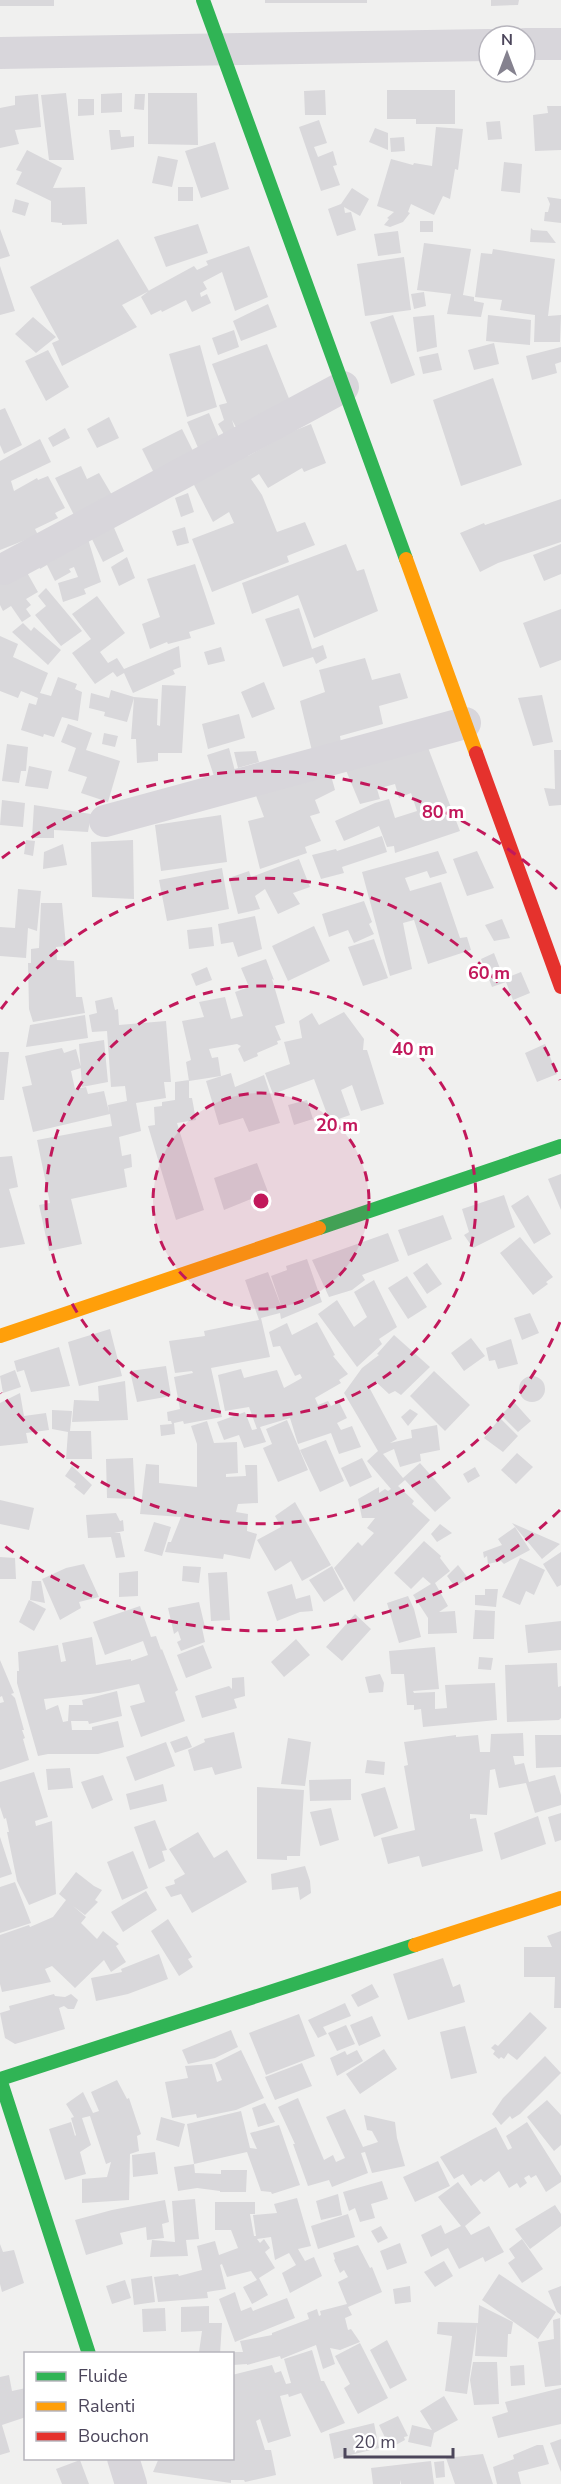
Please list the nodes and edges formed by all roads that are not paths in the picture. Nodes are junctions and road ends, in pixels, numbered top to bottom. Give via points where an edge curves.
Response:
1 (203, 0) edge
2 (537, 44) edge
3 (561, 44) edge
4 (477, 45) edge
5 (221, 50) junction
6 (0, 53) edge
7 (343, 387) junction
8 (4, 569) dead end
9 (465, 723) junction
10 (105, 821) dead end
11 (561, 987) edge
12 (561, 1146) edge
13 (0, 1336) edge
14 (561, 1898) edge
15 (88, 2352) edge
16 (124, 2460) edge
17 (131, 2484) edge

1 - 5 street
2 - 3 street
4 - 5 street
5 - 6 street
5 - 7 street
7 - 8 street
7 - 9 street
9 - 10 street
9 - 11 street
12 - 13 street
14 - 15 street via 0,2079
16 - 17 street

